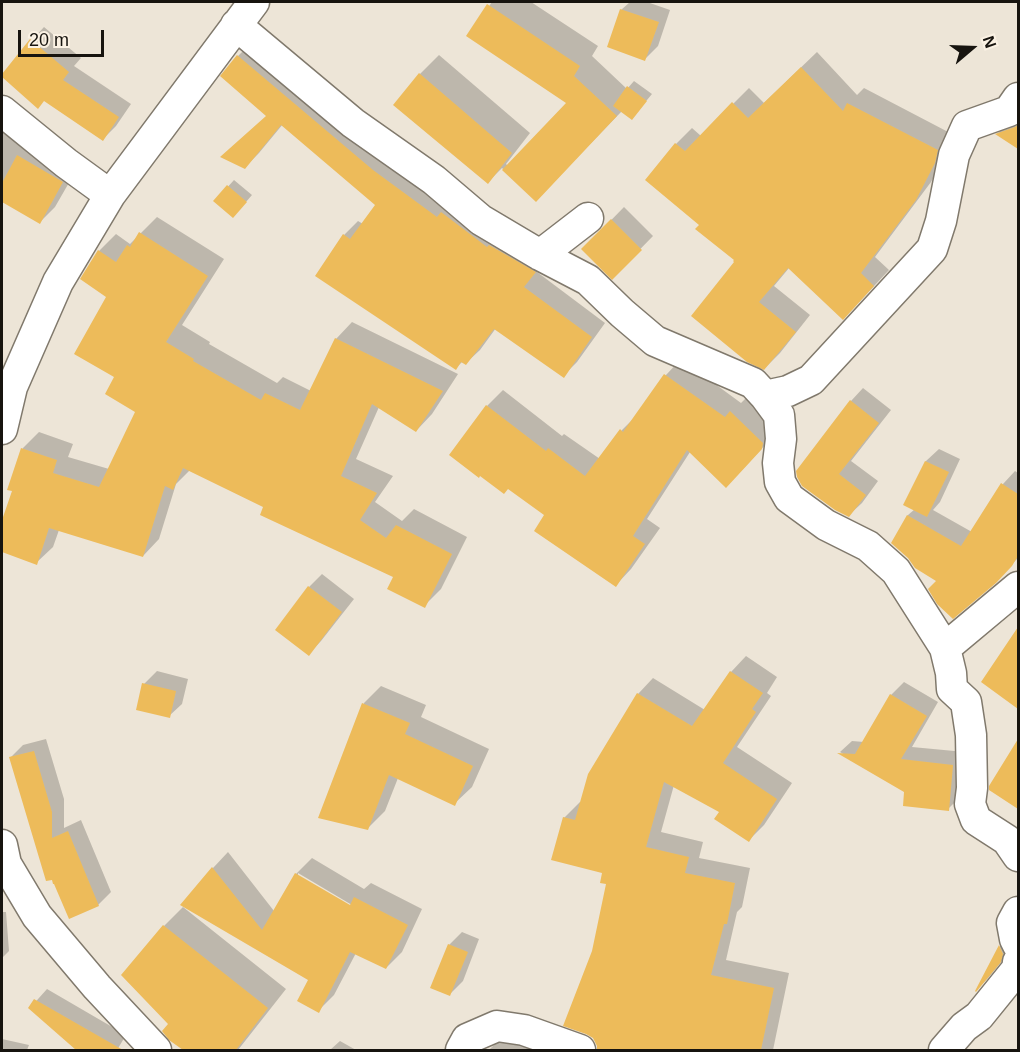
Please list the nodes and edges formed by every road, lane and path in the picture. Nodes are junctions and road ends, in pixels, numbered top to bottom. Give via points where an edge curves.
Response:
1 (254, 2) edge
2 (236, 25) junction
3 (1018, 98) edge
4 (2, 111) edge
5 (110, 195) junction
6 (588, 218) dead end
7 (540, 255) junction
8 (765, 396) junction
9 (2, 429) edge
10 (1018, 587) edge
11 (945, 648) junction
12 (2, 845) edge
13 (1018, 856) edge
14 (1018, 912) edge
15 (1018, 945) edge
16 (1018, 962) edge
17 (156, 1050) edge
18 (461, 1050) edge
19 (580, 1050) edge
20 (944, 1050) edge

1 - 2 street
2 - 5 street
2 - 7 street via 353,123 434,180 481,220
3 - 8 street via 1009,111 967,126 954,155 932,249 811,380
4 - 5 street
5 - 9 street via 58,282 12,387
6 - 7 street
7 - 8 street via 588,280 655,340 753,383
8 - 11 street via 779,415 780,482 789,498 826,525 868,546 896,571
10 - 11 street
11 - 13 street via 952,689 966,702 971,735 970,804 976,820 1007,840
12 - 17 street via 6,864 37,916
14 - 15 street via 1012,922
16 - 20 street via 1017,969 979,1016
18 - 19 street via 467,1039 497,1026 524,1030

